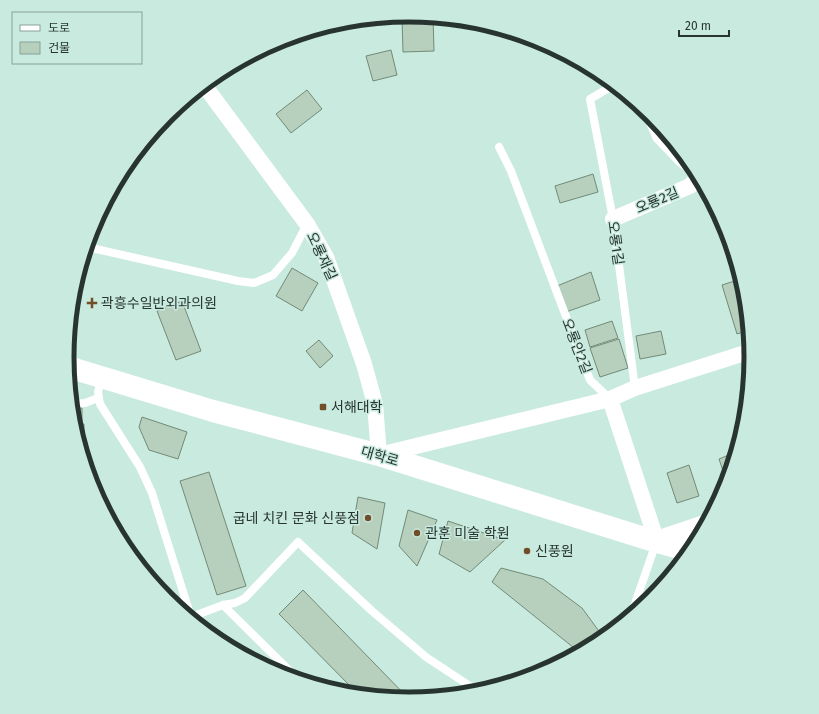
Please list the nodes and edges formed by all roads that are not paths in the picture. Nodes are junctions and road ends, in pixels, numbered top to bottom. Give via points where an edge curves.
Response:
1 (609, 88) edge
2 (208, 90) edge
3 (659, 134) edge
4 (667, 144) edge
5 (499, 148) dead end
6 (695, 181) edge
7 (613, 219) junction
8 (307, 224) junction
9 (92, 248) edge
10 (744, 353) edge
11 (75, 369) edge
12 (102, 376) junction
13 (635, 388) junction
14 (98, 398) junction
15 (610, 399) junction
16 (77, 404) edge
17 (379, 455) junction
18 (698, 528) edge
19 (657, 542) junction
20 (684, 549) edge
21 (223, 605) junction
22 (635, 605) edge
23 (188, 608) edge
24 (197, 616) edge
25 (287, 668) edge
26 (471, 687) edge

1 - 7 lane, 오룡1길 via 590,99
2 - 8 street, 오룡재길
3 - 4 street
5 - 15 lane, 오룡안2길 via 511,171 590,380
6 - 7 street, 오룡2길 via 690,186
7 - 13 lane, 오룡1길
8 - 9 lane via 292,254 273,275 254,283
8 - 17 street, 오룡재길 via 326,257 364,364 375,404
10 - 13 street
11 - 12 street, 대학로
12 - 14 lane
12 - 17 street, 대학로 via 213,411
13 - 15 street
14 - 16 lane
14 - 23 lane via 140,467 152,493
15 - 17 street
15 - 19 street, 오룡안2길
17 - 19 street, 대학로
18 - 19 street
19 - 20 street, 대학로
19 - 22 lane
21 - 24 lane
21 - 25 lane
21 - 26 lane via 245,598 298,542 426,657

